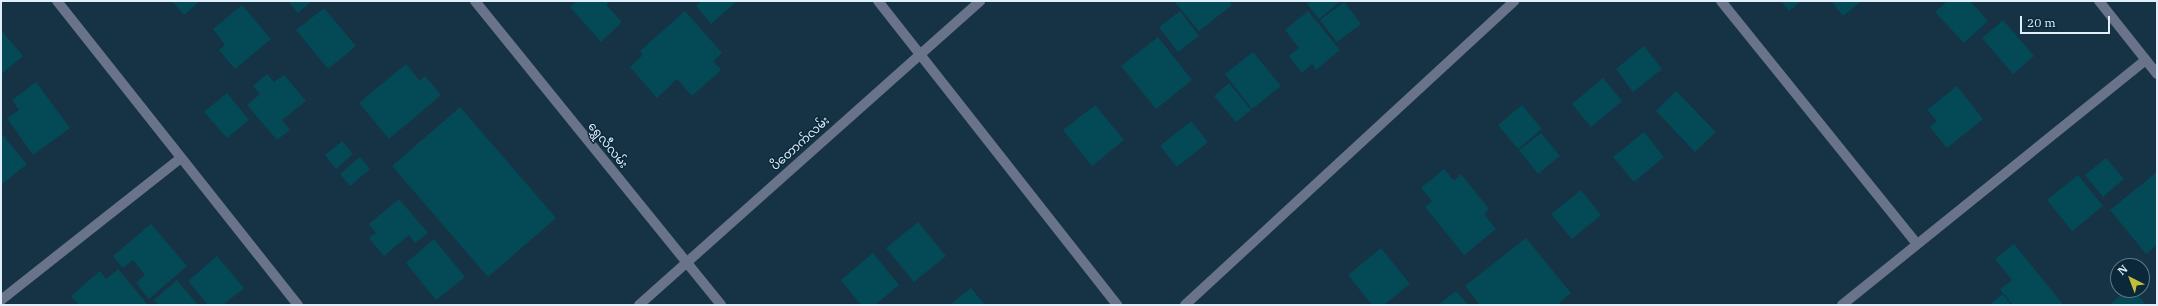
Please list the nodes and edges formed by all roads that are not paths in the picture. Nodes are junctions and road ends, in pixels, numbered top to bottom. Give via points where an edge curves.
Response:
1 (57, 1) edge
2 (475, 1) edge
3 (878, 1) edge
4 (980, 1) edge
5 (1514, 1) edge
6 (1721, 1) edge
7 (2098, 1) edge
8 (921, 53) junction
9 (2146, 60) junction
10 (2157, 74) edge
11 (181, 158) junction
12 (1917, 244) junction
13 (686, 262) junction
14 (1, 300) edge
15 (298, 305) edge
16 (639, 305) edge
17 (721, 305) edge
18 (1117, 305) edge
19 (1185, 305) edge
20 (1842, 305) edge

1 - 11 street
2 - 13 street, ရွှေလီလမ်း
3 - 8 street
4 - 8 street, ပိတောက်လမ်း
5 - 19 street
6 - 12 street
7 - 9 street
8 - 13 street, ပိတောက်လမ်း
8 - 18 street
9 - 10 street
9 - 12 street
11 - 14 street
11 - 15 street
12 - 20 street
13 - 16 street, ပိတောက်လမ်း
13 - 17 street, ရွှေလီလမ်း

